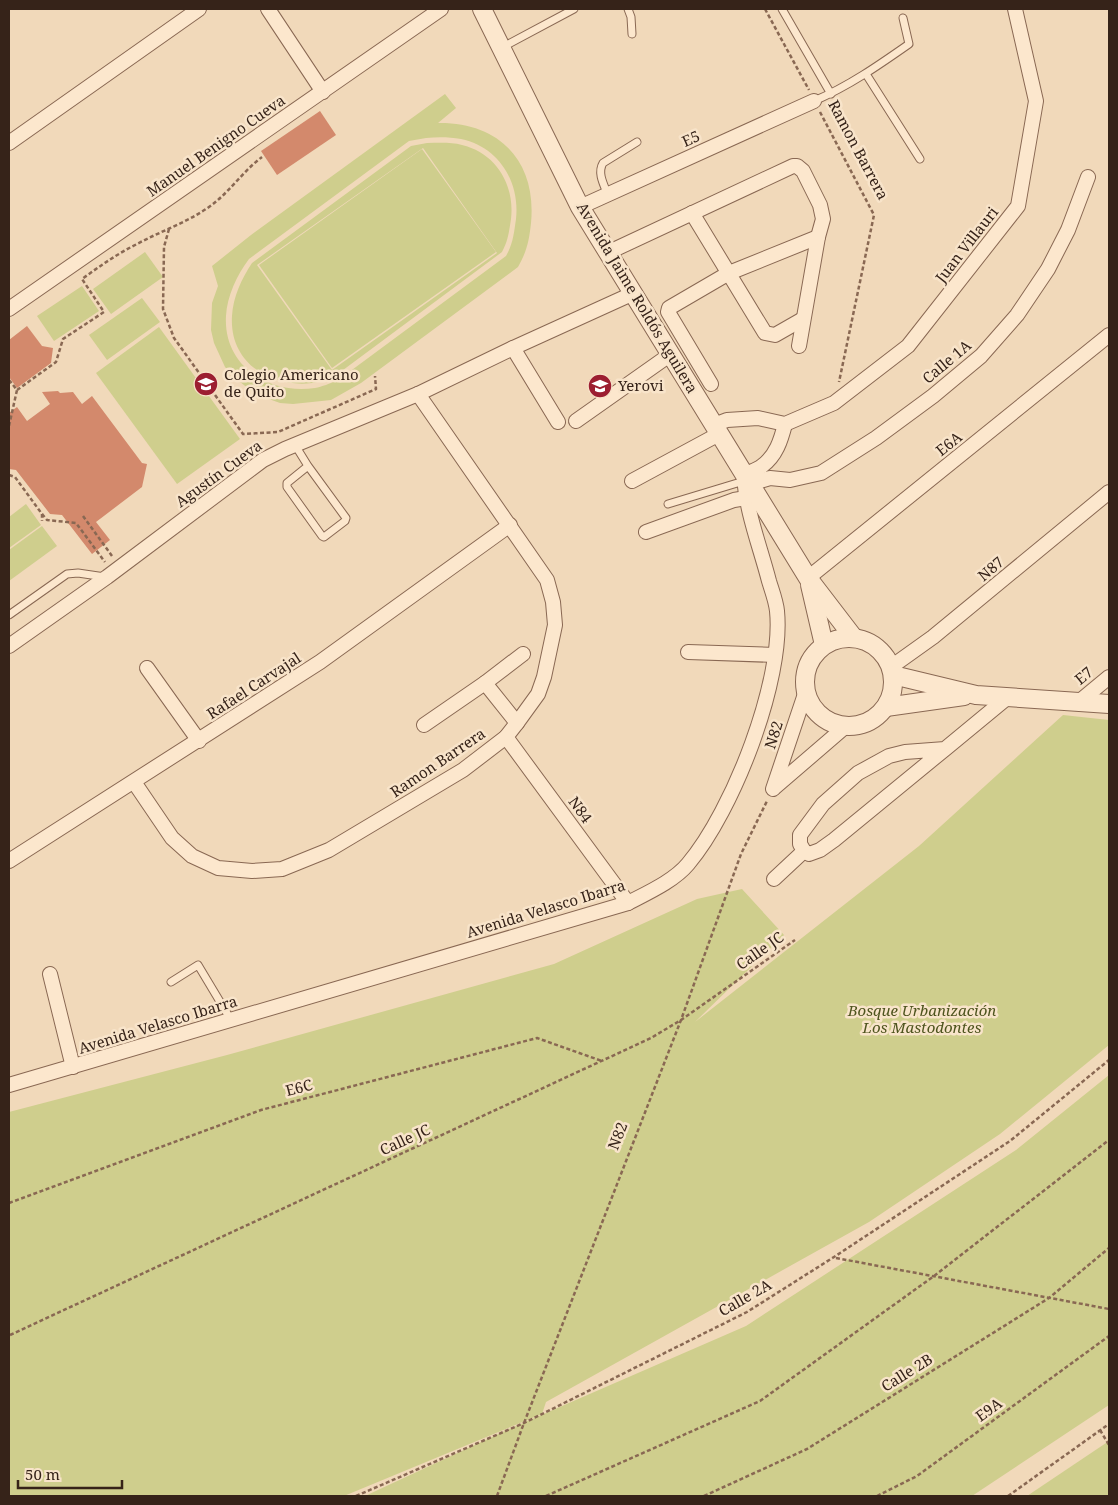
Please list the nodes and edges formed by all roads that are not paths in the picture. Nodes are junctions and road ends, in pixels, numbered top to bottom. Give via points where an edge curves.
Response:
1 (199, 9) edge
2 (268, 9) edge
3 (441, 9) edge
4 (482, 9) edge
5 (574, 9) edge
6 (628, 9) edge
7 (782, 9) edge
8 (1015, 9) edge
9 (903, 18) dead end
10 (632, 34) dead end
11 (502, 48) junction
12 (866, 74) junction
13 (323, 92) junction
14 (830, 94) junction
15 (814, 101) joint
16 (637, 142) dead end
17 (9, 143) edge
18 (920, 159) dead end
19 (1088, 177) dead end
20 (608, 195) junction
21 (580, 207) junction
22 (692, 213) junction
23 (818, 237) junction
24 (609, 252) junction
25 (729, 273) junction
26 (634, 293) junction
27 (9, 309) edge
28 (803, 319) junction
29 (1109, 335) edge
30 (799, 346) dead end
31 (513, 348) junction
32 (671, 354) junction
33 (711, 384) dead end
34 (418, 394) junction
35 (576, 421) dead end
36 (558, 422) dead end
37 (785, 424) junction
38 (717, 430) junction
39 (295, 445) junction
40 (308, 466) junction
41 (632, 481) dead end
42 (746, 484) junction
43 (1109, 492) edge
44 (668, 504) dead end
45 (510, 526) junction
46 (646, 532) dead end
47 (113, 572) junction
48 (808, 578) junction
49 (9, 615) edge
50 (854, 638) junction
51 (824, 645) junction
52 (9, 646) edge
53 (688, 652) dead end
54 (523, 654) dead end
55 (775, 655) junction
56 (147, 668) dead end
57 (892, 671) junction
58 (1109, 677) edge
59 (485, 683) junction
60 (806, 691) junction
61 (976, 695) junction
62 (1008, 697) junction
63 (1080, 701) junction
64 (1109, 704) edge
65 (886, 707) junction
66 (517, 723) junction
67 (424, 725) dead end
68 (846, 726) junction
69 (506, 737) junction
70 (199, 741) junction
71 (945, 749) junction
72 (134, 782) junction
73 (804, 851) junction
74 (9, 861) edge
75 (774, 879) dead end
76 (628, 903) junction
77 (50, 974) dead end
78 (171, 982) dead end
79 (231, 1020) junction
80 (74, 1067) junction
81 (9, 1085) edge

1 - 17 street
2 - 13 street
3 - 13 street, Manuel Benigno Cueva
4 - 11 street, Avenida Jaime Roldós Aguilera
5 - 11 lane
6 - 10 lane
7 - 14 lane
8 - 37 street, Juan Villauri via 1036,101 1018,206 908,346 834,403
9 - 12 lane via 909,44
11 - 21 street, Avenida Jaime Roldós Aguilera
12 - 14 lane
12 - 18 lane
13 - 27 street, Manuel Benigno Cueva
14 - 15 lane
15 - 20 street, E5
16 - 20 lane via 601,166
19 - 42 street, Calle 1A via 1068,230 1048,269 1017,315 981,356 876,438 821,473
20 - 21 street, E5
21 - 24 street, Avenida Jaime Roldós Aguilera
22 - 23 street via 797,166 822,211
22 - 24 street
22 - 25 street
23 - 25 street
23 - 28 street
24 - 26 street, Avenida Jaime Roldós Aguilera
25 - 28 street via 765,333 775,335
25 - 33 street via 671,306 668,312
26 - 31 street, Agustín Cueva
26 - 32 street, Avenida Jaime Roldós Aguilera
28 - 30 street
29 - 48 street, E6A
31 - 34 street, Agustín Cueva
31 - 36 street
32 - 35 street
32 - 38 street, Avenida Jaime Roldós Aguilera
34 - 39 street, Agustín Cueva
34 - 45 street, Ramon Barrera
37 - 38 street via 758,418 727,420
37 - 42 street via 779,446
38 - 41 street
38 - 42 street, Avenida Jaime Roldós Aguilera
39 - 40 lane
39 - 47 street, Agustín Cueva via 263,460
40 - 40 lane via 287,483 287,487 324,537 346,518
42 - 44 lane
42 - 46 street via 734,500
42 - 48 street, Avenida Jaime Roldós Aguilera
42 - 55 street, Avenida Velasco Ibarra via 777,610
43 - 57 street, N87
45 - 66 street, Ramon Barrera via 547,580 554,602 555,625 538,694
45 - 70 street, Rafael Carvajal via 320,662
47 - 49 lane via 67,574
47 - 52 street, Agustín Cueva
48 - 50 street, Avenida Jaime Roldós Aguilera
48 - 51 street, Avenida Jaime Roldós Aguilera
50 - 51 street via 838,639
50 - 57 street via 877,647
51 - 60 street via 810,661
53 - 55 street
54 - 59 street
55 - 76 street, Avenida Velasco Ibarra via 750,748 708,836 687,866 657,889
56 - 70 street
57 - 61 street
57 - 65 street via 892,692
58 - 63 street, E7
59 - 66 street
59 - 67 street
60 - 68 street via 810,702 825,718
60 - 68 street, N82 via 774,789
61 - 62 street
61 - 65 street
62 - 63 street
62 - 71 street
63 - 64 street
65 - 68 street via 868,722
66 - 69 street, Ramon Barrera
69 - 72 street, Ramon Barrera via 463,770 418,798 329,850 282,869 218,868 192,856 172,838
69 - 76 street, N84
70 - 72 street, Rafael Carvajal
71 - 73 street via 834,840 815,853
71 - 73 street via 889,756 858,772 823,804 807,824 800,835
72 - 74 street, Rafael Carvajal
73 - 75 street
76 - 79 street, Avenida Velasco Ibarra
77 - 80 street
78 - 79 lane via 198,965
79 - 80 street, Avenida Velasco Ibarra
80 - 81 street, Avenida Velasco Ibarra

